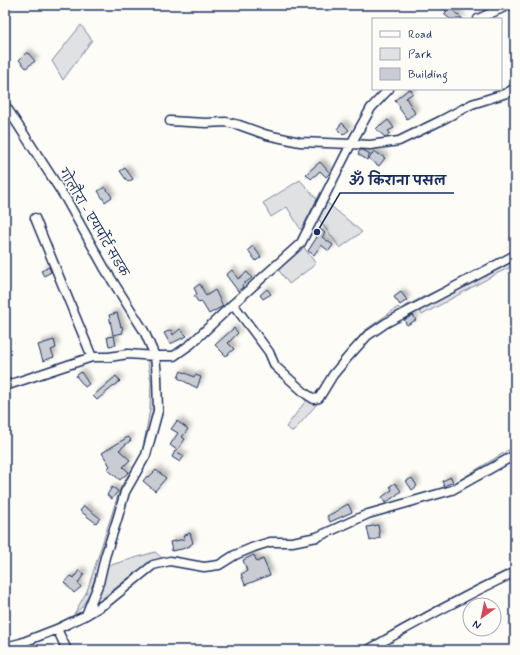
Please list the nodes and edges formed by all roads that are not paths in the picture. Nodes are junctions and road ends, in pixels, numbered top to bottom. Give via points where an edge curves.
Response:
1 (509, 5) edge
2 (494, 8) edge
3 (479, 18) edge
4 (515, 88) edge
5 (387, 90) edge
6 (5, 105) edge
7 (170, 121) dead end
8 (351, 144) junction
9 (35, 218) dead end
10 (515, 255) edge
11 (234, 304) junction
12 (155, 356) junction
13 (92, 357) junction
14 (5, 386) edge
15 (515, 455) edge
16 (515, 572) edge
17 (86, 615) junction
18 (57, 629) junction
19 (5, 648) edge
20 (67, 650) edge
21 (368, 650) edge

1 - 2 street
2 - 3 street
4 - 8 street via 472,104 399,141 370,145
5 - 8 street via 371,108
6 - 12 street, गोलौरा - एयर्पोर्ट सडक via 66,199 105,269 144,331
7 - 8 street via 226,122 300,142
8 - 11 street via 301,243
9 - 13 street
10 - 11 street via 386,323 367,336 333,375 319,398 314,399 275,366 269,352
11 - 12 street via 191,344 174,356
12 - 13 street via 128,354
12 - 17 street, गोलौरा - एयर्पोर्ट सडक via 158,411 146,455 125,492 99,584
13 - 14 street
15 - 17 street via 452,490 368,514 317,537 292,542 270,542 236,555 219,565 204,567 170,561 153,565 106,603
16 - 21 street via 418,621
17 - 18 street
18 - 19 street
18 - 20 street

